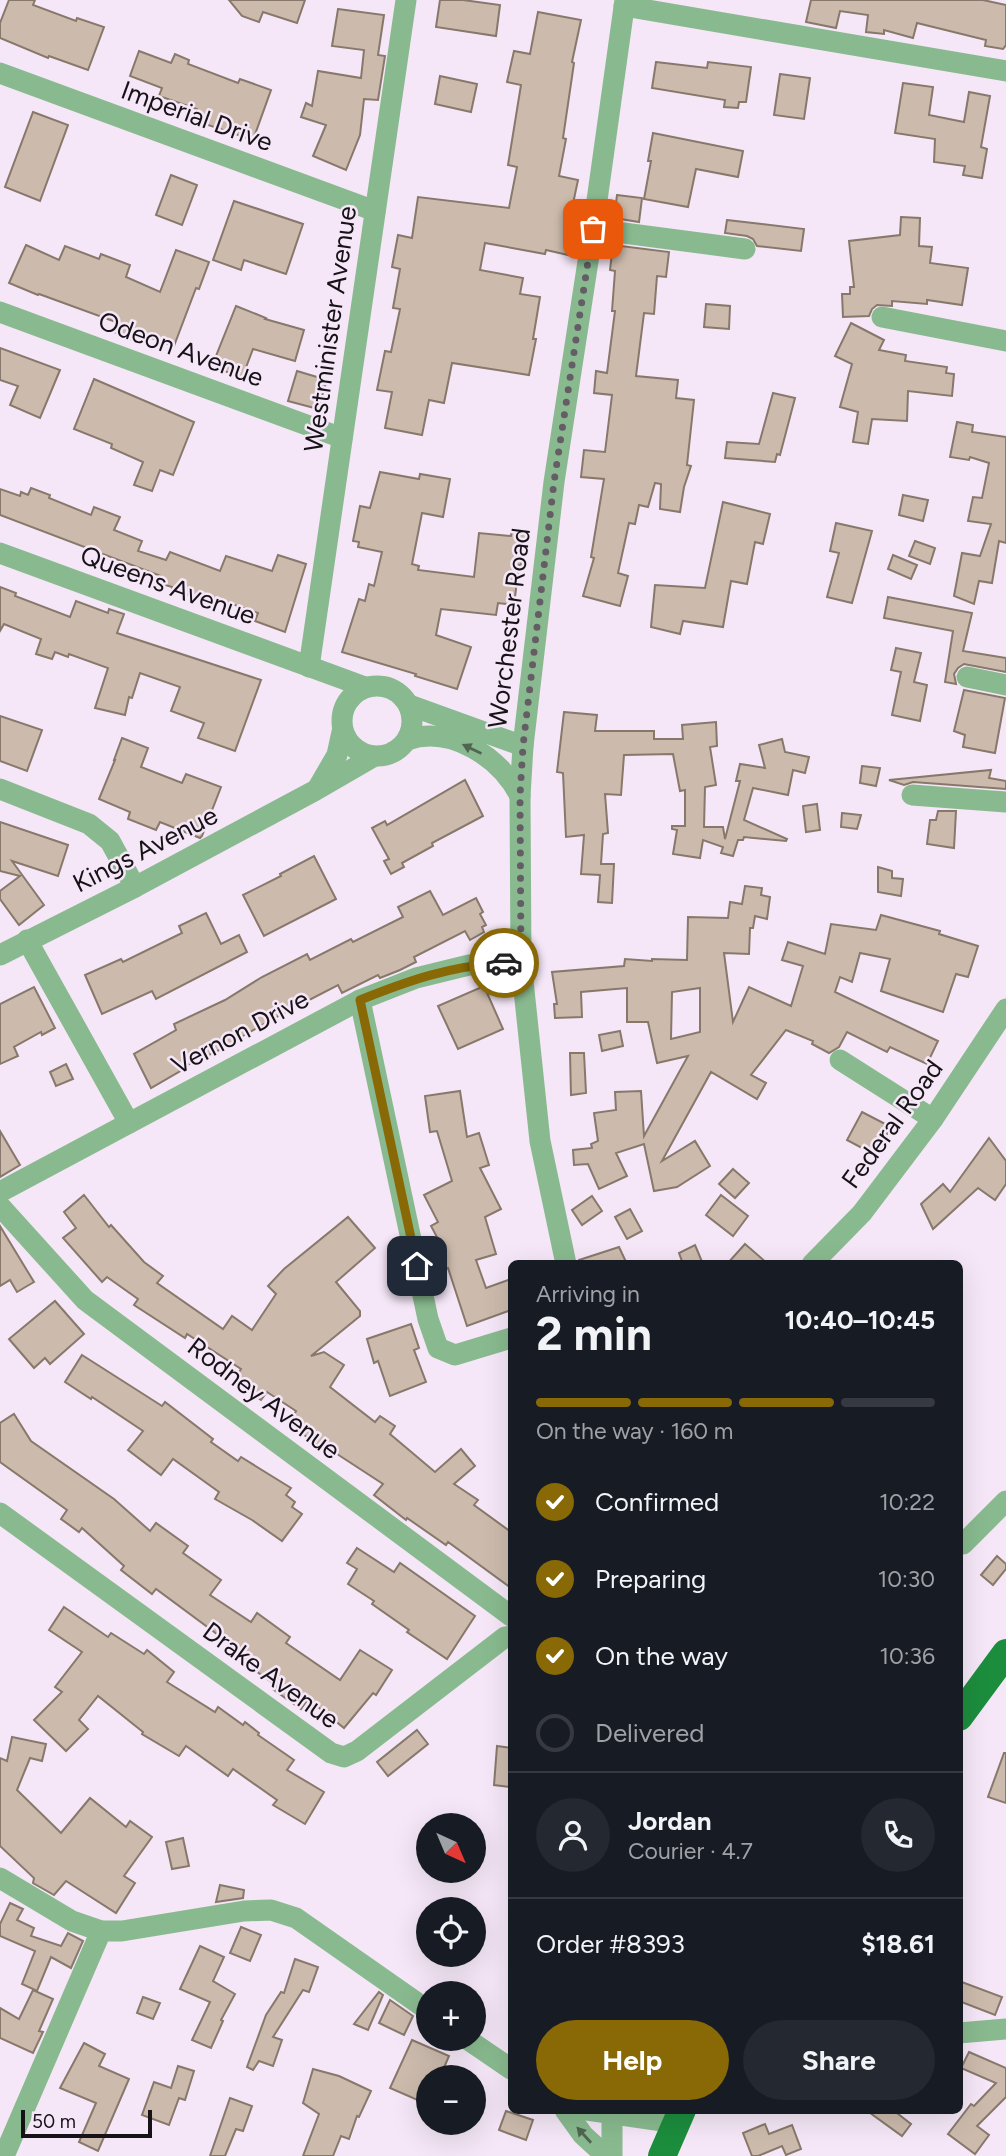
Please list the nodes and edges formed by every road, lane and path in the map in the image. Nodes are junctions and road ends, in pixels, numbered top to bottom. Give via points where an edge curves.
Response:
1 (406, 0) edge
2 (624, 3) edge
3 (1006, 71) edge
4 (0, 73) edge
5 (375, 211) junction
6 (593, 229) junction
7 (745, 249) dead end
8 (0, 312) edge
9 (882, 317) dead end
10 (1006, 341) edge
11 (342, 438) junction
12 (0, 553) edge
13 (313, 668) junction
14 (967, 677) dead end
15 (1006, 685) edge
16 (365, 687) junction
17 (409, 705) junction
18 (342, 725) junction
19 (407, 740) junction
20 (523, 746) junction
21 (373, 757) junction
22 (0, 789) edge
23 (316, 790) junction
24 (912, 795) dead end
25 (520, 796) junction
26 (1006, 802) edge
27 (135, 887) junction
28 (27, 940) junction
29 (0, 955) edge
30 (521, 962) junction
31 (360, 1000) junction
32 (1006, 1009) edge
33 (840, 1060) dead end
34 (933, 1119) junction
35 (128, 1123) junction
36 (0, 1192) edge
37 (0, 1206) edge
38 (565, 1260) edge
39 (816, 1260) edge
40 (508, 1339) edge
41 (1006, 1501) edge
42 (0, 1513) edge
43 (963, 1543) edge
44 (508, 1614) edge
45 (508, 1636) edge
46 (1006, 1653) edge
47 (963, 1712) edge
48 (0, 1878) edge
49 (101, 1931) junction
50 (416, 2002) edge
51 (1006, 2029) edge
52 (963, 2034) edge
53 (484, 2051) edge
54 (508, 2068) edge
55 (568, 2114) edge
56 (612, 2114) edge
57 (639, 2114) edge
58 (679, 2117) edge
59 (4, 2156) edge
60 (609, 2156) edge
61 (662, 2156) edge

1 - 5 street, Westminister Avenue
2 - 3 street
2 - 6 street, Worchester Road
4 - 5 street, Imperial Drive
5 - 11 street, Westminister Avenue
6 - 7 street
6 - 20 street, Worchester Road via 554,482
8 - 11 street, Odeon Avenue
9 - 10 street
11 - 13 street, Westminister Avenue
12 - 13 street, Queens Avenue
13 - 16 street, Queens Avenue
13 - 18 street via 332,694
14 - 15 street
16 - 17 street via 395,690
16 - 18 street via 345,705
17 - 19 street via 412,729
17 - 20 street
18 - 21 street via 349,744
18 - 23 street via 337,755
19 - 21 street via 398,750
25 -> 19 street via 488,757 436,735
20 - 25 street, Worchester Road
21 - 23 street, Kings Avenue
22 - 27 street via 89,824 110,841
23 - 27 street, Kings Avenue
24 - 26 street
25 - 30 street, Worchester Road
27 - 28 street, Kings Avenue
28 - 29 street, Kings Avenue
28 - 35 street
30 - 31 street, Vernon Drive via 469,965 416,978
30 - 38 street, Worchester Road via 540,1141
31 - 35 street, Vernon Drive
31 - 40 street via 428,1320 438,1348 455,1354
32 - 34 street, Federal Road
33 - 34 street
34 - 39 street, Federal Road via 862,1213
35 - 36 street, Vernon Drive
37 - 44 street, Rodney Avenue via 85,1300
41 - 43 street
42 - 45 street, Drake Avenue via 331,1753 344,1757
46 - 47 main road
48 - 49 street via 72,1921
49 - 50 street via 271,1910 296,1918
49 - 59 street
51 - 52 street
53 - 54 street
60 -> 55 street via 583,2135
56 - 60 street
57 - 58 street
58 - 61 main road

